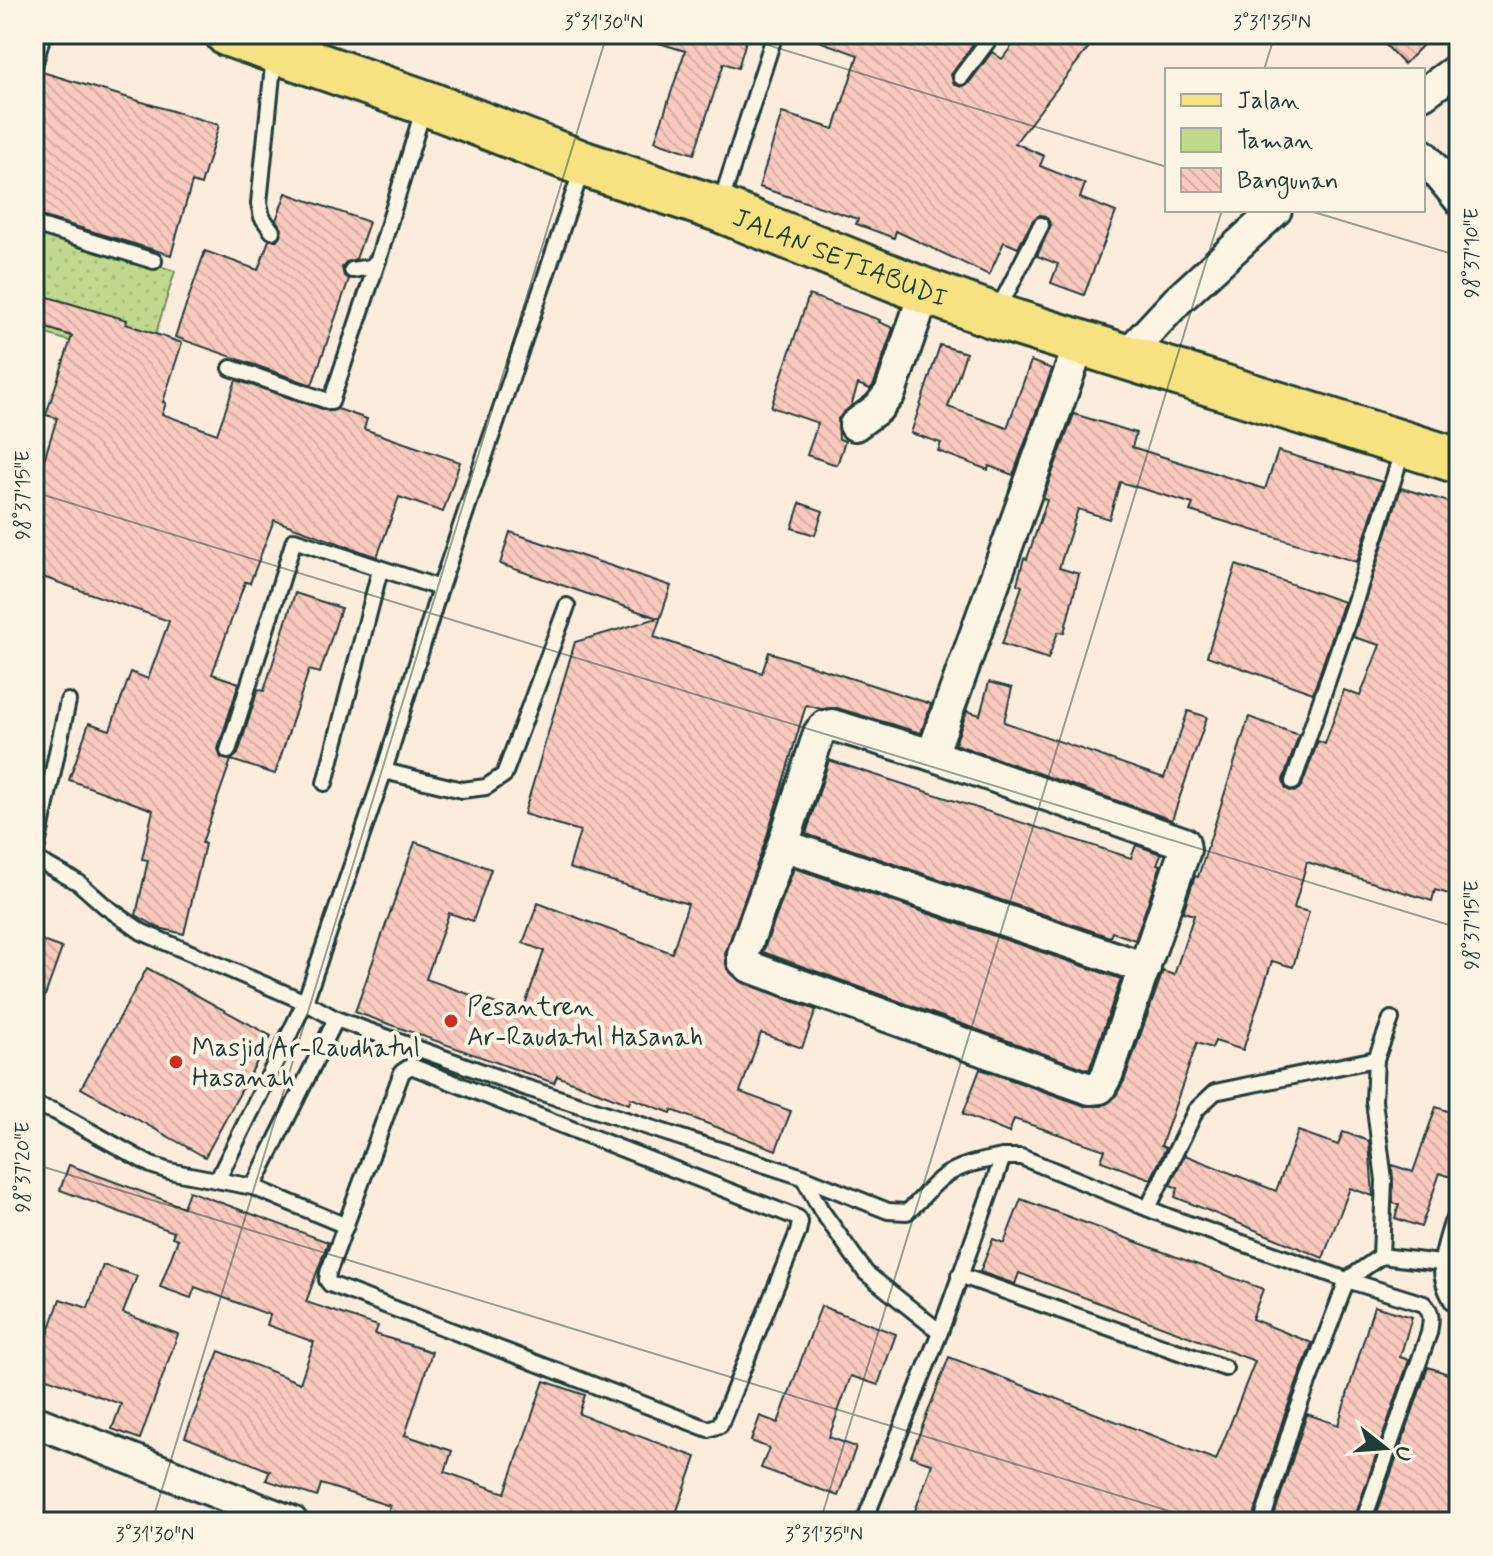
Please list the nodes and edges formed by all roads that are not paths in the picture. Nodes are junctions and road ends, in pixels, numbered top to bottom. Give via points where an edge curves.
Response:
1 (43, 34) edge
2 (228, 34) edge
3 (775, 34) edge
4 (993, 34) edge
5 (275, 50) junction
6 (34, 66) edge
7 (1459, 68) edge
8 (961, 77) dead end
9 (1425, 93) edge
10 (426, 103) junction
11 (1425, 157) edge
12 (584, 164) junction
13 (1459, 199) edge
14 (719, 209) junction
15 (1274, 212) edge
16 (34, 224) edge
17 (1041, 225) dead end
18 (272, 231) dead end
19 (378, 260) junction
20 (154, 261) dead end
21 (352, 270) dead end
22 (925, 291) junction
23 (995, 316) junction
24 (1080, 343) junction
25 (1124, 358) junction
26 (231, 368) dead end
27 (855, 425) dead end
28 (1404, 445) junction
29 (1458, 459) edge
30 (380, 570) junction
31 (440, 588) junction
32 (567, 606) dead end
33 (68, 701) dead end
34 (228, 751) dead end
35 (932, 755) junction
36 (384, 771) junction
37 (1293, 782) dead end
38 (325, 783) dead end
39 (783, 845) junction
40 (34, 859) edge
41 (1145, 968) junction
42 (305, 1002) junction
43 (336, 1019) junction
44 (1391, 1019) dead end
45 (1376, 1059) junction
46 (34, 1105) edge
47 (1003, 1157) junction
48 (803, 1177) junction
49 (218, 1179) junction
50 (253, 1187) junction
51 (1148, 1208) junction
52 (346, 1226) junction
53 (1459, 1227) edge
54 (1381, 1256) junction
55 (1449, 1264) junction
56 (959, 1275) junction
57 (1347, 1280) junction
58 (1459, 1297) edge
59 (940, 1332) junction
60 (1225, 1368) dead end
61 (34, 1421) edge
62 (292, 1522) edge
63 (864, 1522) edge
64 (1262, 1522) edge
65 (1363, 1522) edge

1 - 6 lane
2 - 5 main road, JALAN SETIABUDI
3 - 14 lane
4 - 8 lane
5 - 10 main road, JALAN SETIABUDI
5 - 18 lane via 259,203
7 - 9 street
10 - 12 main road, JALAN SETIABUDI
10 - 19 lane
11 - 13 street
12 - 14 main road, JALAN SETIABUDI
12 - 31 lane
14 - 22 main road, JALAN SETIABUDI
15 - 25 street
16 - 20 lane
17 - 23 lane
19 - 21 lane via 371,267
19 - 26 lane via 331,402
22 - 23 main road, JALAN SETIABUDI
22 - 27 street via 890,393
23 - 24 main road, JALAN SETIABUDI
24 - 25 main road, JALAN SETIABUDI
24 - 35 street
25 - 28 main road, JALAN SETIABUDI
28 - 29 main road, JALAN SETIABUDI
28 - 37 lane
30 - 31 lane
30 - 34 lane via 294,540
30 - 38 lane
31 - 36 lane
32 - 36 lane via 504,775 486,787 462,790
33 - 40 lane
35 - 39 street via 825,726
35 - 41 street via 1184,843
36 - 42 lane
39 - 41 street
39 - 41 street via 743,954 745,964 1090,1089 1104,1082
40 - 42 lane via 79,883 142,932
42 - 43 lane
42 - 49 lane
43 - 48 lane via 527,1088
43 - 50 lane
44 - 45 lane
45 - 51 lane via 1215,1092 1196,1110
45 - 54 lane via 1374,1101 1384,1180
46 - 49 lane via 151,1165
47 - 48 lane via 970,1163 941,1178 907,1212 888,1211
47 - 51 lane via 1021,1157
47 - 56 lane
48 - 59 lane via 866,1273
49 - 50 lane
50 - 52 lane
51 - 57 lane
52 - 52 lane via 328,1273 327,1280 337,1288 713,1429 720,1425 800,1222 411,1066 402,1072
53 - 55 street
54 - 55 lane
54 - 57 lane
55 - 58 street
56 - 59 lane
56 - 60 lane
57 - 64 lane
57 - 65 lane via 1424,1304 1431,1318
59 - 63 lane
61 - 62 street

